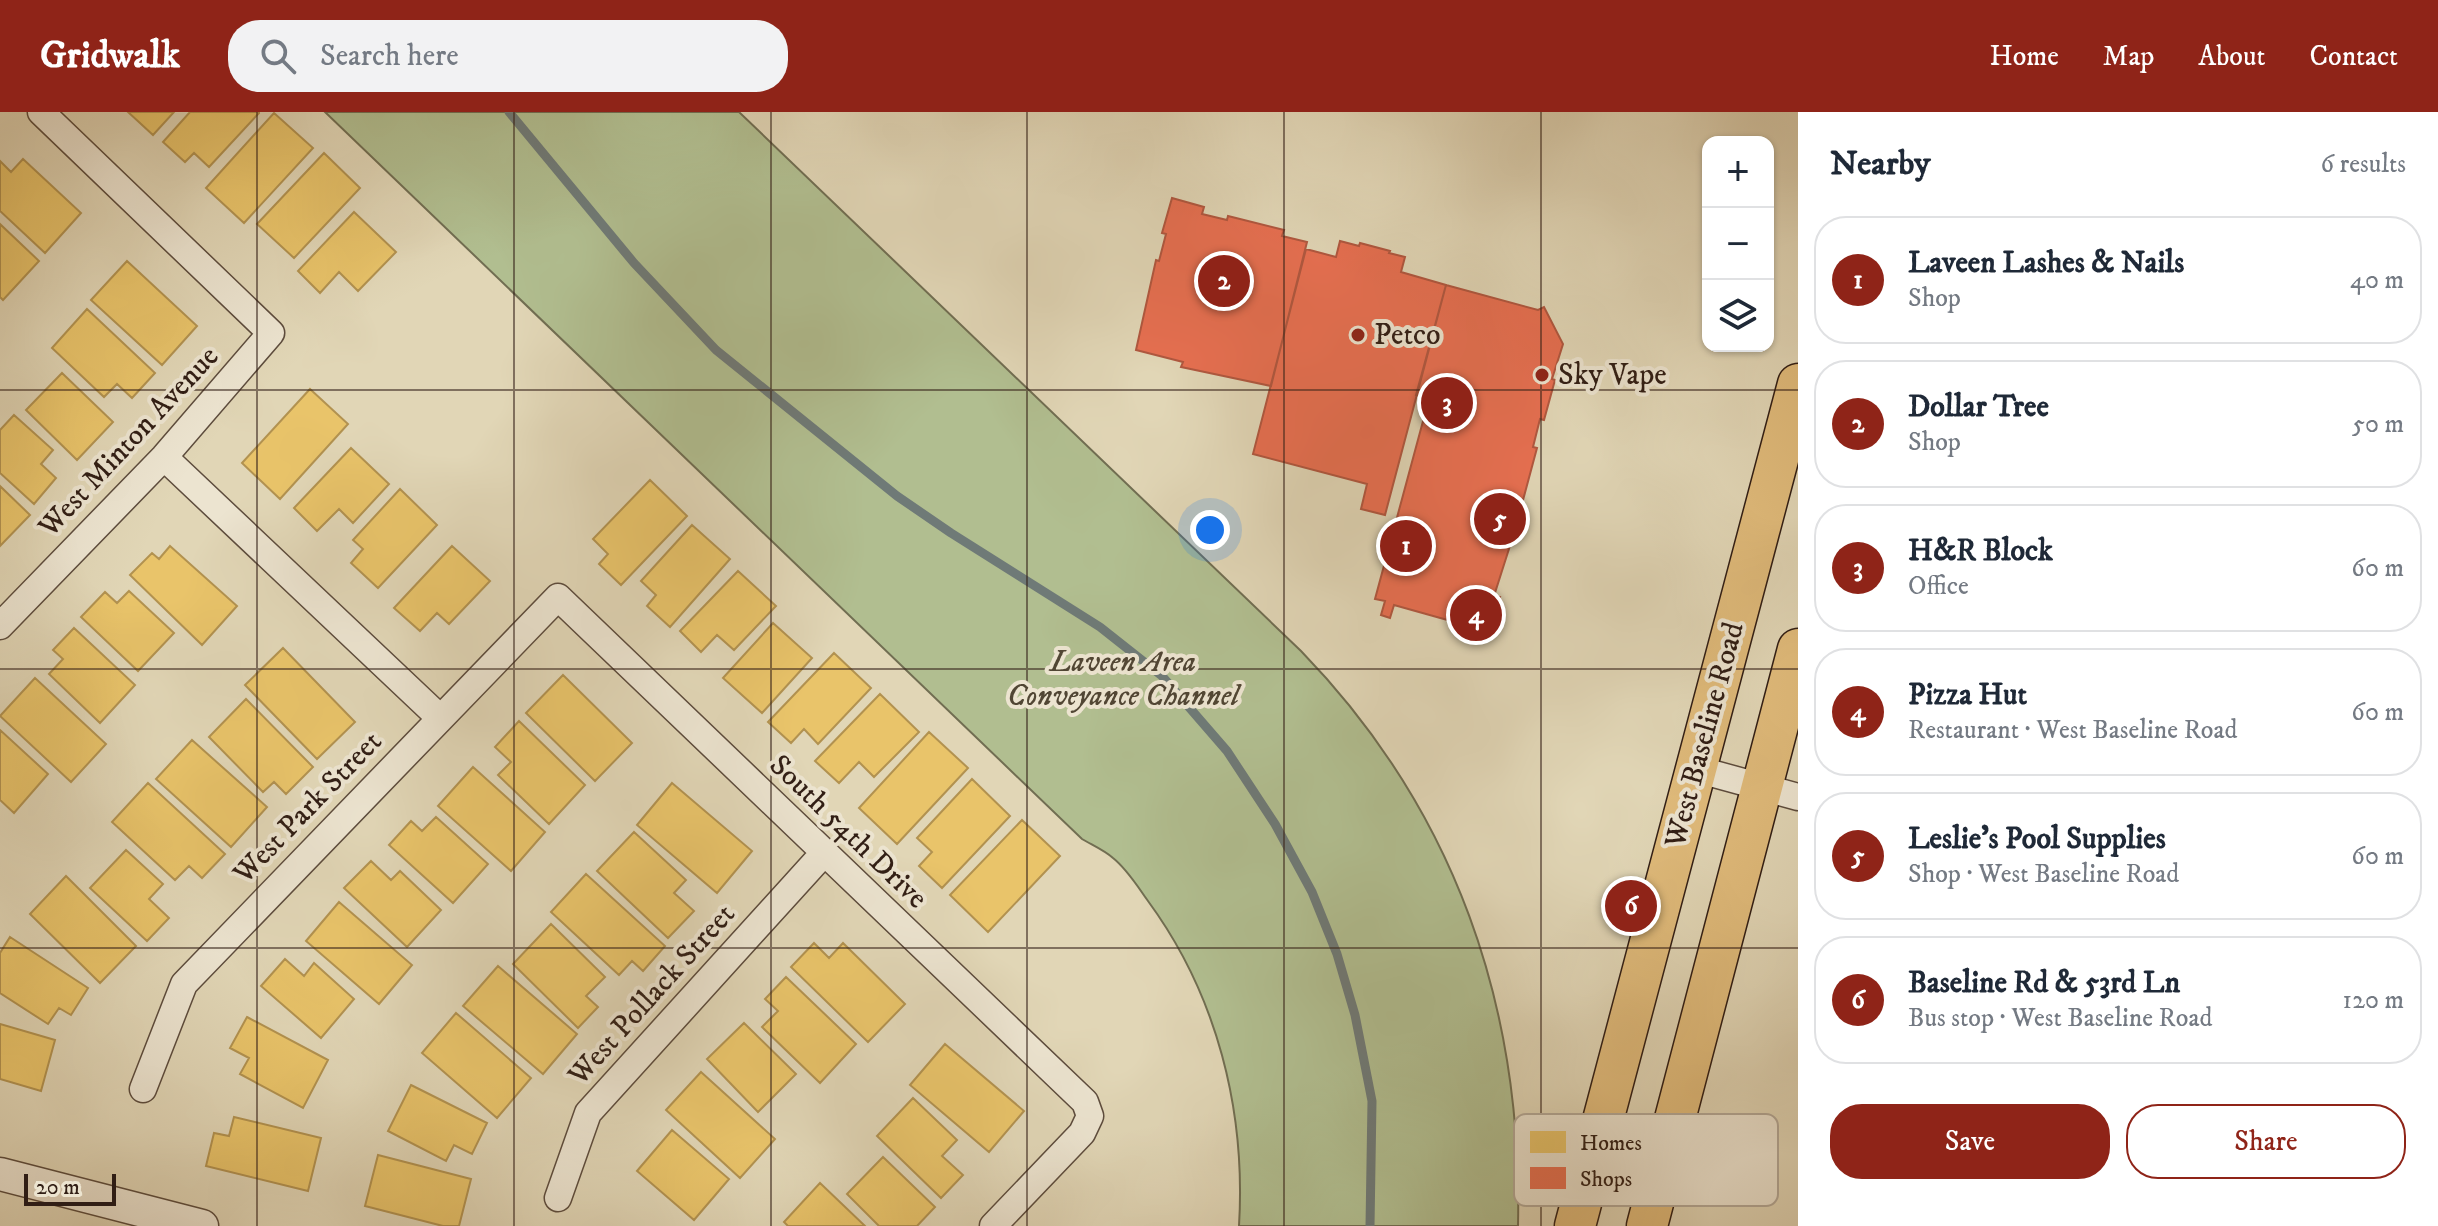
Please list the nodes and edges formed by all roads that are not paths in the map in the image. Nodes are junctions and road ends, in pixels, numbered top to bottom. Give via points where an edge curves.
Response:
1 (41, 112) edge
2 (1798, 384) edge
3 (164, 457) junction
4 (558, 597) joint
5 (0, 626) edge
6 (1798, 649) edge
7 (439, 717) junction
8 (1696, 769) junction
9 (1780, 792) edge
10 (823, 854) junction
11 (143, 1089) dead end
12 (1605, 1114) edge
13 (1681, 1114) edge
14 (0, 1174) edge
15 (558, 1198) dead end
16 (1580, 1206) edge
17 (1653, 1206) edge
18 (202, 1226) edge
19 (993, 1226) edge
20 (1575, 1226) edge
21 (1647, 1226) edge

1 - 3 street, West Minton Avenue via 271,333
2 - 8 main road, West Baseline Road
3 - 5 street, West Minton Avenue
3 - 7 street
4 - 7 street, West Park Street
4 - 10 street, South 54th Drive
6 - 9 main road
7 - 11 street, West Park Street via 184,984
8 - 9 street
8 - 12 main road, West Baseline Road
9 - 13 main road
10 - 15 street, West Pollack Street via 588,1113
10 - 19 street, South 54th Drive via 1085,1102 1090,1116 1082,1133
14 - 18 street
16 - 20 main road, West Baseline Road
17 - 21 main road

